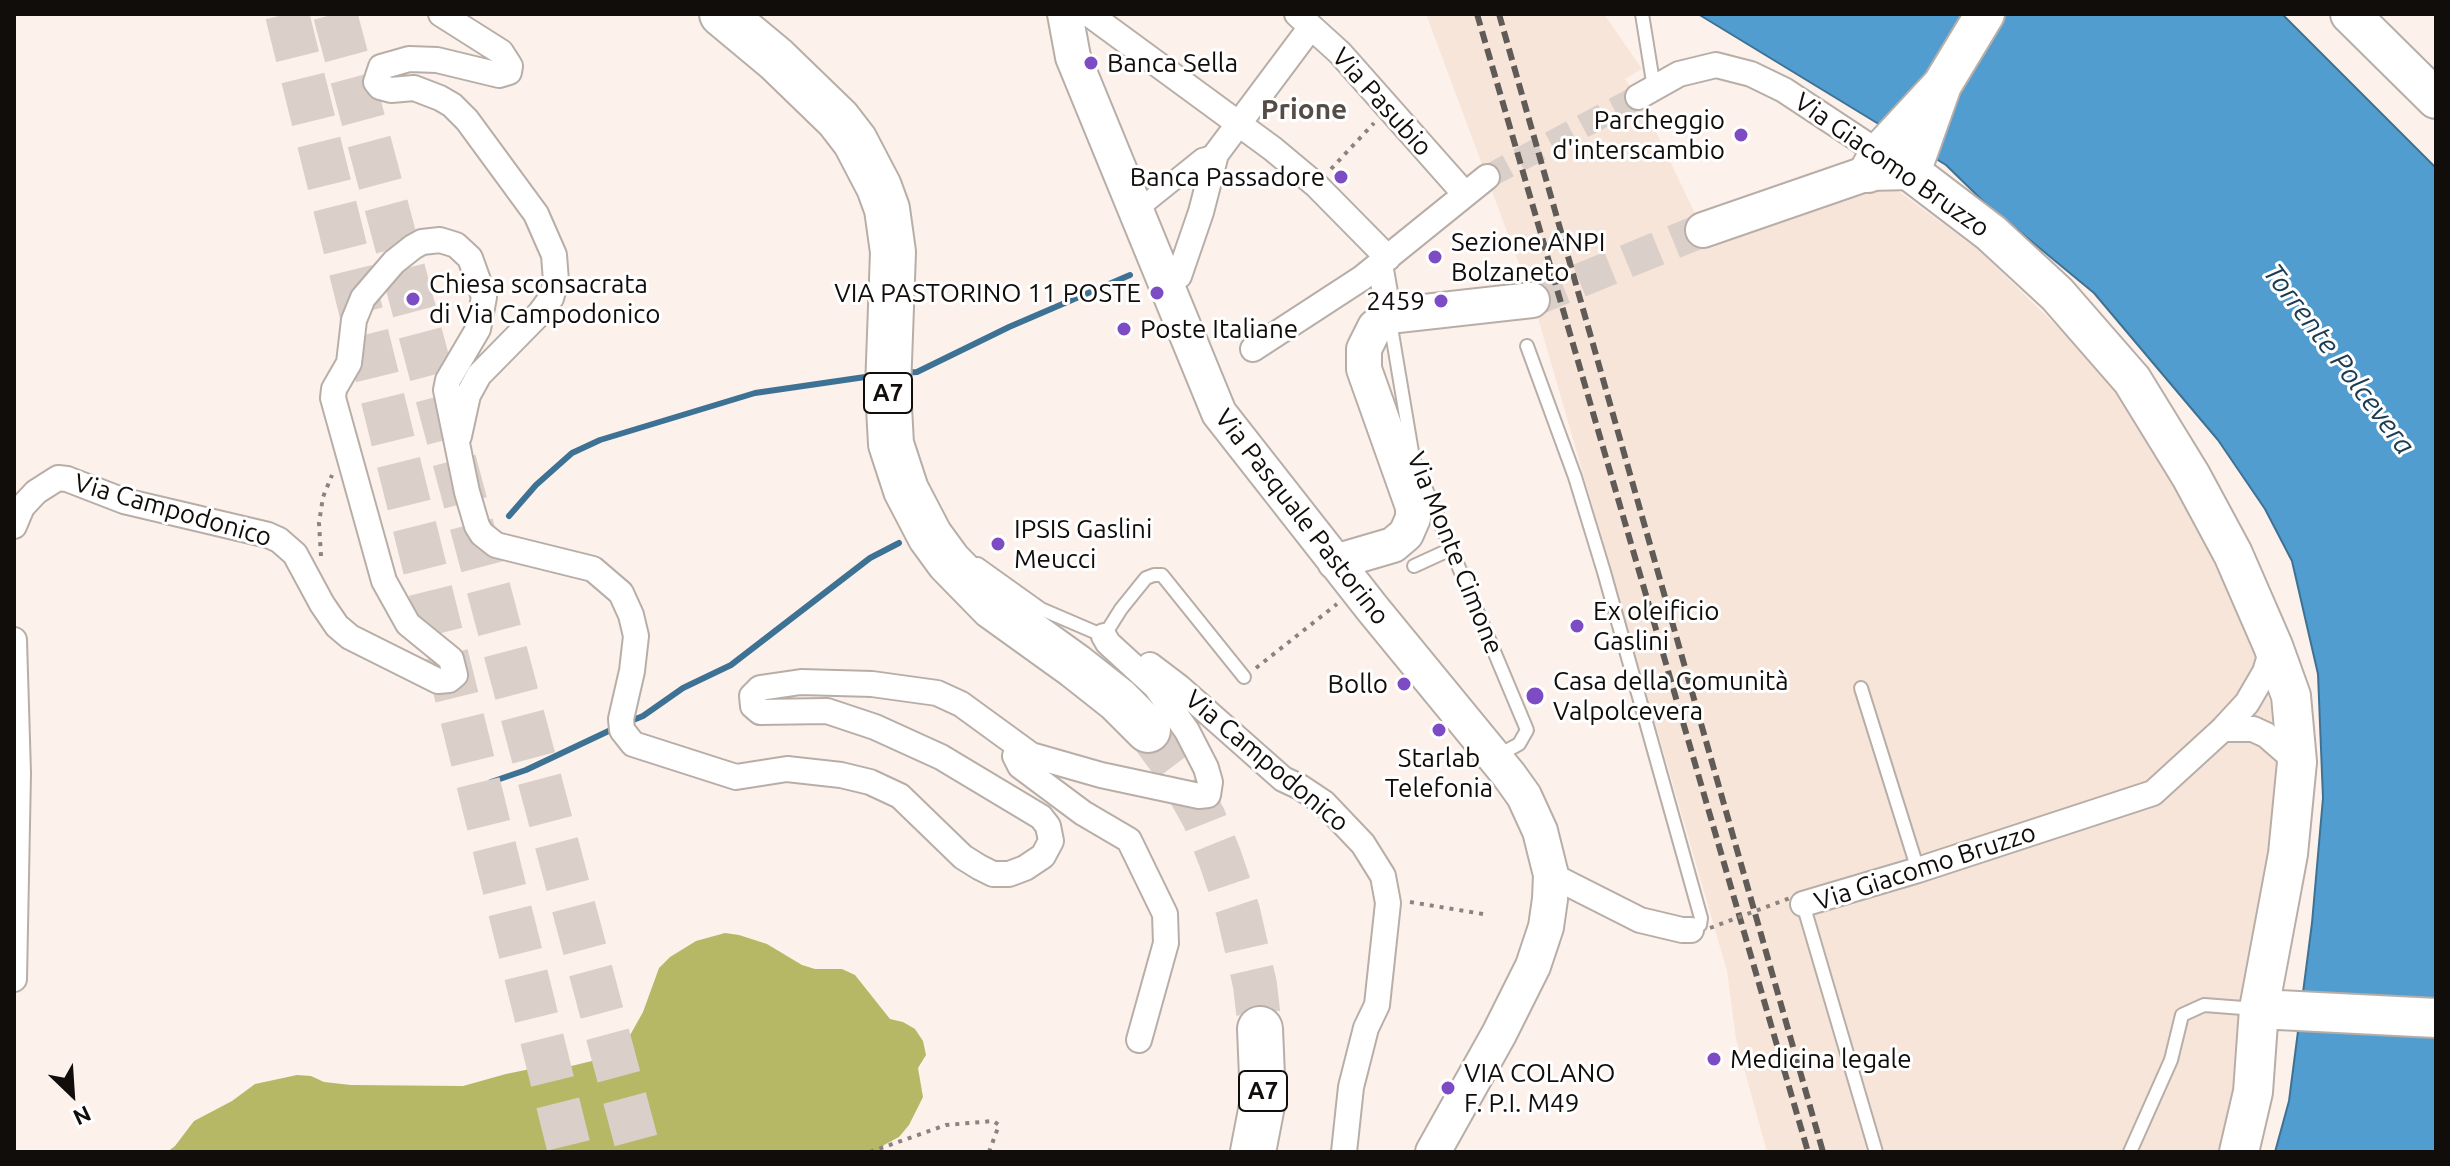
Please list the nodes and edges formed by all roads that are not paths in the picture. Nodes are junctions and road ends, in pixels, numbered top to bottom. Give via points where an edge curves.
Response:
1 (441, 14) edge
2 (722, 14) edge
3 (1065, 14) edge
4 (1089, 14) edge
5 (1642, 14) edge
6 (1985, 14) edge
7 (2350, 14) edge
8 (1304, 20) edge
9 (1942, 85) junction
10 (1646, 93) joint
11 (2436, 99) edge
12 (1240, 122) junction
13 (1216, 154) junction
14 (1916, 159) junction
15 (1873, 163) junction
16 (1487, 177) tunnel mouth
17 (1464, 193) junction
18 (1135, 212) junction
19 (1703, 230) tunnel mouth
20 (1384, 261) junction
21 (1164, 285) junction
22 (1532, 300) tunnel mouth
23 (1390, 322) junction
24 (1527, 346) dead end
25 (1253, 349) dead end
26 (457, 443) junction
27 (15, 520) edge
28 (1451, 549) junction
29 (1348, 558) junction
30 (972, 560) dead end
31 (1414, 566) dead end
32 (1104, 636) junction
33 (14, 640) edge
34 (2273, 646) junction
35 (1244, 677) road end
36 (1861, 688) dead end
37 (2223, 729) junction
38 (1148, 730) tunnel mouth
39 (1025, 752) junction
40 (1495, 758) junction
41 (2297, 762) junction
42 (1548, 864) junction
43 (1918, 870) junction
44 (1797, 901) joint
45 (1700, 929) joint
46 (14, 979) edge
47 (2277, 1010) junction
48 (2436, 1018) edge
49 (1260, 1029) tunnel mouth
50 (1139, 1040) dead end
51 (1253, 1152) edge
52 (1344, 1152) edge
53 (1433, 1152) edge
54 (1876, 1152) edge
55 (2130, 1152) edge
56 (2239, 1152) edge

1 - 26 street via 501,52 509,72 499,75 409,59 381,67 376,82 391,90 414,88 440,98 467,120 536,214 554,255 556,281 540,313 479,375 468,395
2 - 38 highway, A7 via 838,119 879,187 893,252 891,444 906,490 930,536 993,607 1118,700
3 - 18 main road, Via Pasquale Pastorino via 1073,57
4 - 12 street
5 - 10 lane
6 - 9 main road
7 - 11 main road
8 - 12 street
8 - 17 street, Via Pasubio via 1340,53
9 - 14 main road
9 - 15 main road
10 - 15 street, Via Giacomo Bruzzo via 1679,74 1716,65 1751,74 1784,90
12 - 13 street
12 - 20 street via 1316,185
13 - 18 street via 1202,158
13 - 21 street via 1179,276
14 - 15 main road
14 - 34 main road, Via Giacomo Bruzzo via 2057,294 2132,380 2233,554
15 - 19 main road
16 - 17 street
17 - 20 street
18 - 21 main road, Via Pasquale Pastorino
20 - 23 street, Via Monte Cimone
20 - 25 street
21 - 29 main road, Via Pasquale Pastorino via 1219,413
22 - 23 main road
23 - 28 lane, Via Monte Cimone via 1413,458
23 - 29 main road via 1375,327 1367,341 1364,369 1413,513 1411,526 1399,540
24 - 45 lane via 1587,517
26 - 27 street, Via Campodonico via 446,390 478,329 484,297 470,258 456,245 422,242 394,262 363,298 352,329 349,363 334,389 335,408 384,581 408,624 451,659 455,675 449,680 438,681 350,637 337,626 295,554 268,535 124,501 58,478 28,499
26 - 39 street, Via Campodonico via 477,526 489,540 593,569 621,593 636,636 621,719 633,744 736,777 787,769 870,782 900,796 963,857 993,874 1009,874 1043,856 1051,841 1041,817 941,757 875,727 827,711 760,712 752,696 760,688 801,682 937,693 961,704
28 - 31 lane
28 - 40 lane, Via Monte Cimone via 1527,730 1519,744
29 - 40 main road, Via Pasquale Pastorino via 1356,589
30 - 32 lane, Via Campodonico via 1041,609
32 - 35 lane, Via Campodonico via 1146,578 1162,575
32 - 39 street, Via Campodonico via 1156,687 1187,731 1206,768 1208,795 1101,775
32 - 52 street, Via Campodonico via 1179,687 1283,779 1324,803 1363,844 1383,876 1388,903 1377,1005 1351,1087
33 - 46 street
34 - 37 street, Via Giacomo Bruzzo via 2247,703
34 - 41 main road, Via Giacomo Bruzzo via 2291,696
36 - 43 lane
37 - 41 street via 2253,729
37 - 43 street, Via Giacomo Bruzzo via 2161,788 2143,797
39 - 50 street via 1015,756 1020,766 1129,840 1165,914 1166,943
40 - 42 main road, Via Pasquale Pastorino via 1534,814
41 - 47 main road, Via Giacomo Bruzzo
42 - 45 street via 1640,920
42 - 53 main road via 1546,927 1533,966
43 - 44 street, Via Giacomo Bruzzo
44 - 54 lane, Via Giacomo Bruzzo
47 - 48 main road
47 - 55 lane via 2204,1005 2182,1015 2171,1060
47 - 56 main road, Via Giacomo Bruzzo
49 - 51 highway, A7 via 1263,1100

